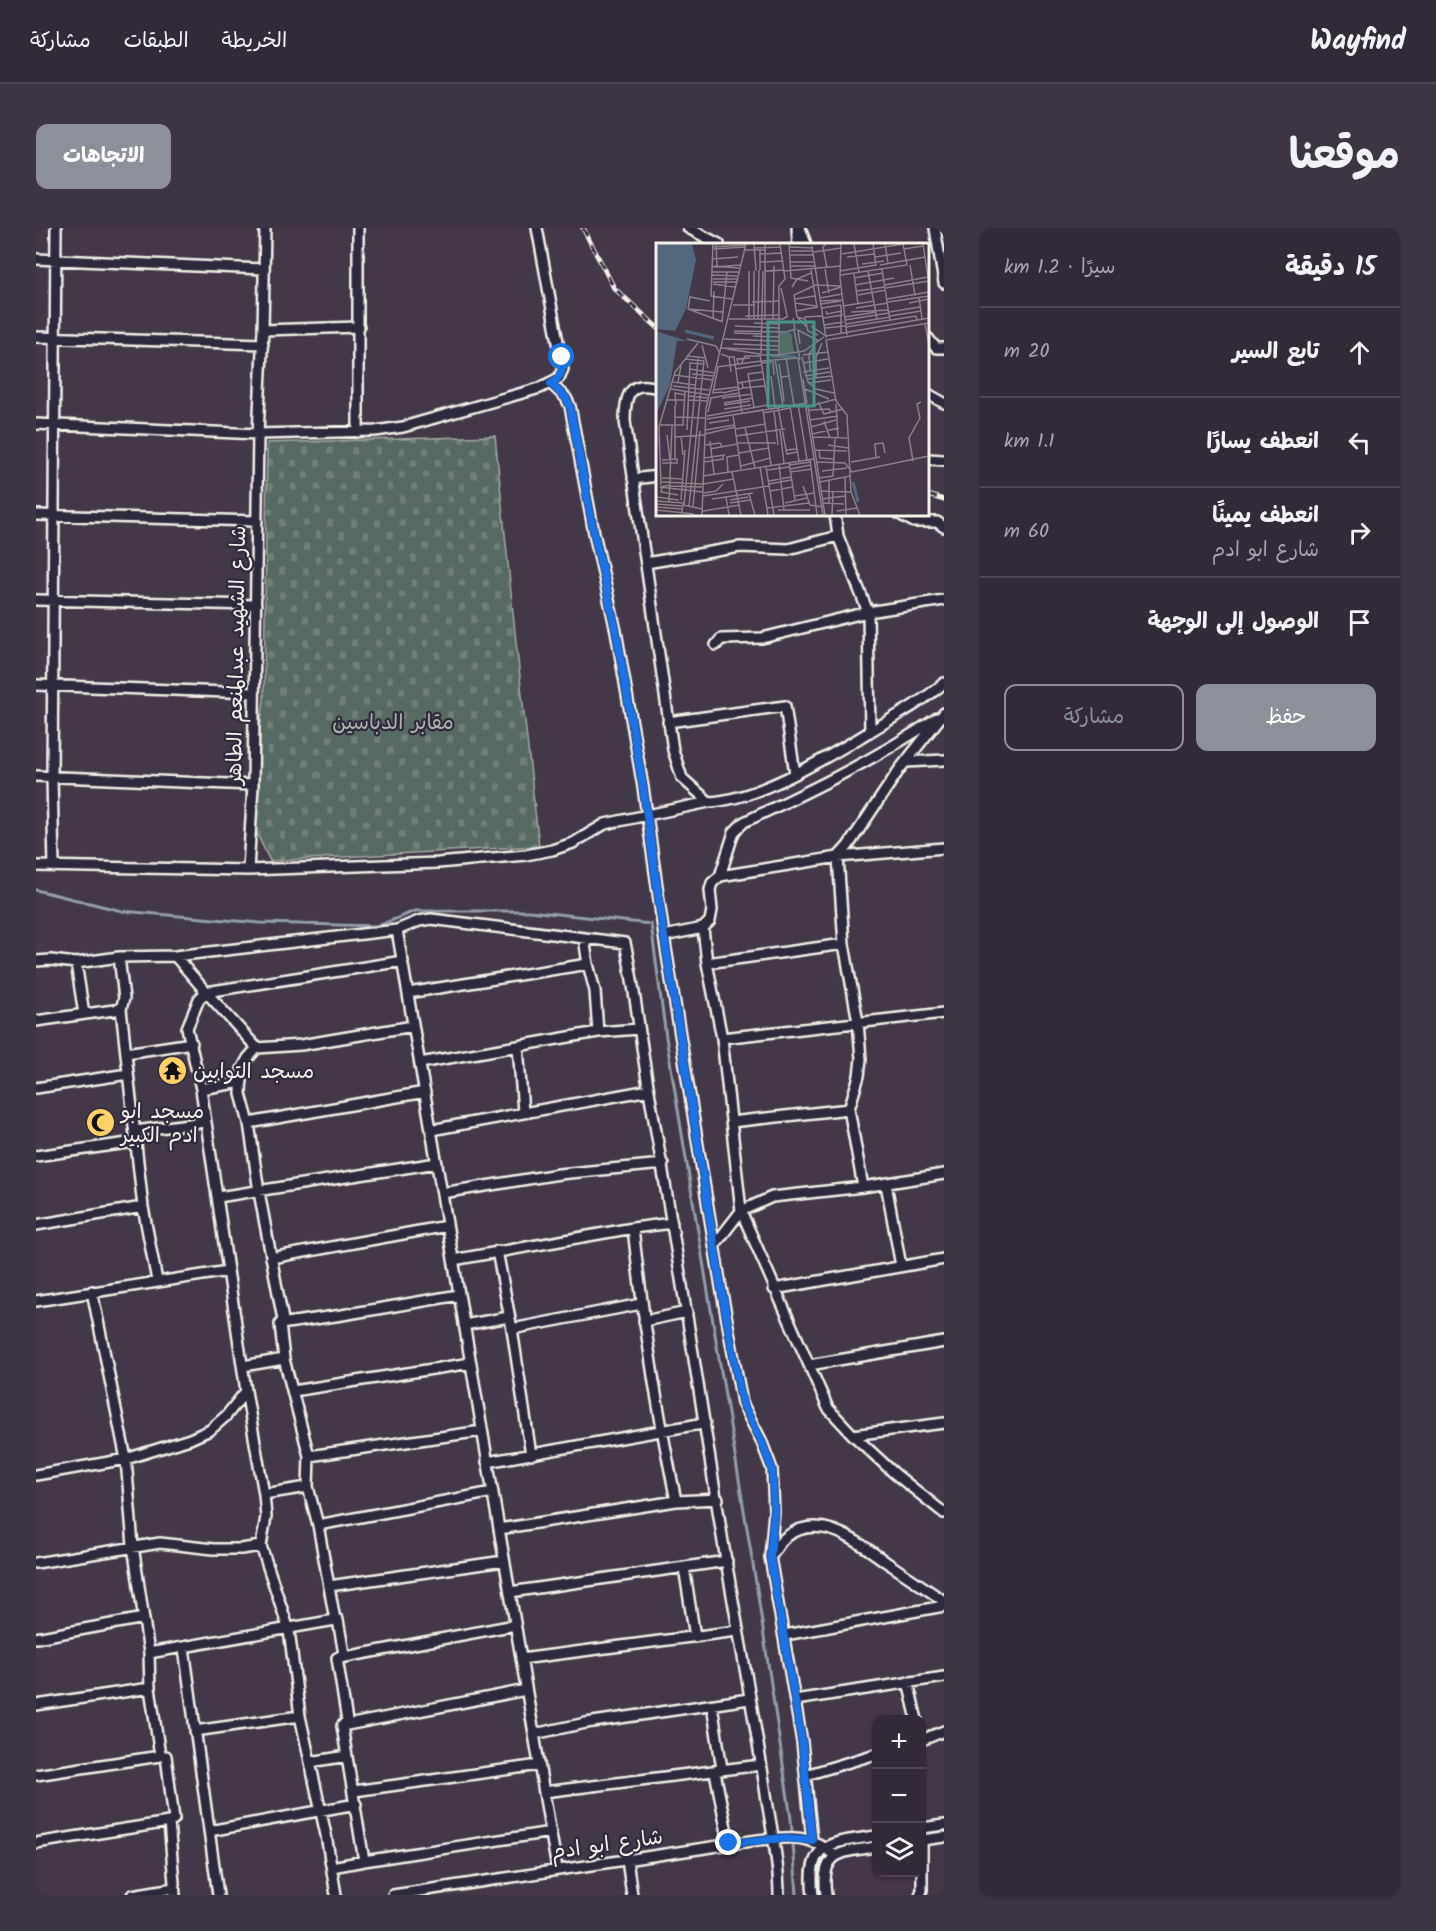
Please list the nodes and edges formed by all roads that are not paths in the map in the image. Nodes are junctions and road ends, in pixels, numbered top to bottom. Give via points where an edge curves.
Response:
1 (56, 228) edge
2 (265, 228) edge
3 (358, 228) edge
4 (537, 228) edge
5 (688, 228) edge
6 (799, 228) edge
7 (935, 228) edge
8 (717, 243) edge
9 (798, 243) edge
10 (806, 243) edge
11 (36, 259) edge
12 (57, 260) junction
13 (264, 268) junction
14 (944, 283) edge
15 (359, 327) junction
16 (263, 330) junction
17 (36, 336) edge
18 (56, 337) junction
19 (929, 340) edge
20 (263, 344) junction
21 (944, 348) edge
22 (551, 384) junction
23 (656, 388) edge
24 (929, 395) edge
25 (944, 403) edge
26 (36, 424) edge
27 (56, 425) junction
28 (358, 432) junction
29 (258, 434) junction
30 (929, 459) edge
31 (944, 460) edge
32 (656, 476) edge
33 (633, 479) junction
34 (36, 515) edge
35 (55, 515) junction
36 (835, 516) edge
37 (904, 516) edge
38 (257, 521) junction
39 (944, 527) edge
40 (838, 536) junction
41 (646, 563) junction
42 (36, 600) edge
43 (944, 600) edge
44 (53, 601) junction
45 (256, 605) junction
46 (868, 612) junction
47 (716, 645) dead end
48 (944, 683) edge
49 (36, 685) edge
50 (52, 686) junction
51 (254, 693) junction
52 (944, 713) edge
53 (669, 722) junction
54 (870, 732) junction
55 (944, 760) edge
56 (906, 762) junction
57 (795, 774) junction
58 (36, 776) edge
59 (52, 777) junction
60 (253, 785) junction
61 (709, 802) junction
62 (647, 815) junction
63 (944, 848) edge
64 (838, 857) junction
65 (36, 866) edge
66 (54, 867) junction
67 (248, 870) junction
68 (720, 876) junction
69 (703, 928) junction
70 (397, 930) junction
71 (664, 936) junction
72 (584, 938) junction
73 (844, 944) junction
74 (175, 956) junction
75 (119, 957) junction
76 (36, 961) edge
77 (403, 961) junction
78 (76, 963) junction
79 (707, 963) junction
80 (588, 964) junction
81 (206, 992) junction
82 (408, 993) junction
83 (121, 1009) junction
84 (944, 1013) edge
85 (84, 1014) junction
86 (36, 1021) edge
87 (858, 1022) junction
88 (413, 1026) junction
89 (639, 1029) junction
90 (598, 1032) junction
91 (722, 1038) junction
92 (192, 1043) junction
93 (518, 1046) junction
94 (257, 1048) junction
95 (126, 1053) junction
96 (420, 1063) junction
97 (128, 1074) junction
98 (242, 1082) junction
99 (36, 1088) edge
100 (201, 1089) junction
101 (649, 1090) junction
102 (425, 1092) junction
103 (849, 1109) junction
104 (523, 1112) junction
105 (205, 1122) junction
106 (731, 1122) junction
107 (249, 1124) junction
108 (431, 1130) junction
109 (135, 1131) junction
110 (135, 1142) junction
111 (36, 1156) edge
112 (437, 1163) junction
113 (663, 1164) junction
114 (944, 1174) edge
115 (886, 1184) junction
116 (863, 1187) junction
117 (259, 1192) junction
118 (442, 1192) junction
119 (218, 1197) junction
120 (143, 1208) junction
121 (741, 1211) junction
122 (672, 1223) junction
123 (36, 1225) edge
124 (447, 1226) junction
125 (633, 1228) junction
126 (714, 1246) junction
127 (497, 1251) junction
128 (271, 1258) junction
129 (944, 1259) edge
130 (453, 1260) junction
131 (901, 1266) junction
132 (228, 1271) junction
133 (157, 1281) junction
134 (774, 1289) junction
135 (92, 1291) junction
136 (459, 1295) junction
137 (36, 1301) edge
138 (641, 1304) junction
139 (687, 1312) junction
140 (509, 1317) junction
141 (644, 1321) junction
142 (280, 1324) junction
143 (464, 1325) junction
144 (512, 1329) junction
145 (944, 1342) edge
146 (284, 1359) junction
147 (471, 1363) junction
148 (809, 1365) junction
149 (243, 1366) junction
150 (246, 1391) junction
151 (293, 1391) junction
152 (705, 1423) junction
153 (944, 1423) edge
154 (482, 1431) junction
155 (661, 1431) junction
156 (853, 1435) junction
157 (531, 1455) junction
158 (309, 1456) junction
159 (126, 1459) junction
160 (488, 1462) junction
161 (36, 1475) edge
162 (308, 1487) junction
163 (493, 1492) junction
164 (264, 1494) junction
165 (718, 1499) junction
166 (676, 1501) junction
167 (942, 1510) edge
168 (318, 1525) junction
169 (499, 1529) junction
170 (133, 1546) junction
171 (261, 1546) junction
172 (770, 1557) junction
173 (504, 1561) junction
174 (727, 1561) junction
175 (36, 1563) edge
176 (684, 1568) junction
177 (329, 1586) junction
178 (510, 1592) junction
179 (944, 1601) edge
180 (944, 1606) edge
181 (144, 1618) junction
182 (335, 1620) junction
183 (515, 1625) junction
184 (289, 1629) junction
185 (737, 1631) junction
186 (784, 1635) junction
187 (695, 1637) junction
188 (36, 1638) edge
189 (184, 1648) junction
190 (149, 1653) junction
191 (337, 1658) junction
192 (521, 1659) junction
193 (944, 1677) edge
194 (908, 1682) junction
195 (150, 1688) junction
196 (526, 1690) junction
197 (749, 1699) junction
198 (795, 1700) junction
199 (36, 1705) edge
200 (712, 1705) junction
201 (915, 1715) edge
202 (300, 1716) junction
203 (342, 1726) junction
204 (195, 1731) junction
205 (944, 1731) edge
206 (534, 1734) junction
207 (926, 1738) edge
208 (347, 1755) junction
209 (872, 1755) edge
210 (160, 1756) junction
211 (310, 1762) junction
212 (539, 1765) junction
213 (761, 1765) junction
214 (715, 1772) junction
215 (36, 1775) edge
216 (806, 1775) junction
217 (354, 1791) junction
218 (544, 1792) junction
219 (356, 1804) junction
220 (321, 1809) junction
221 (169, 1822) junction
222 (944, 1825) edge
223 (926, 1827) edge
224 (209, 1831) junction
225 (550, 1832) junction
226 (872, 1837) edge
227 (944, 1837) edge
228 (772, 1839) junction
229 (926, 1839) edge
230 (812, 1840) junction
231 (36, 1843) edge
232 (729, 1843) junction
233 (826, 1847) junction
234 (872, 1848) edge
235 (835, 1856) junction
236 (627, 1860) junction
237 (364, 1861) junction
238 (332, 1867) junction
239 (557, 1869) junction
240 (921, 1877) edge
241 (468, 1884) junction
242 (174, 1892) edge
243 (132, 1895) edge
244 (218, 1895) edge
245 (336, 1895) edge
246 (393, 1895) edge
247 (469, 1895) edge
248 (632, 1895) edge
249 (779, 1895) edge
250 (813, 1895) edge
251 (826, 1895) edge
252 (920, 1895) edge

1 - 12 street
2 - 13 street, شارع الشهيد عبدالمنعم الطاهر
3 - 15 street
4 - 22 street via 563,369
5 - 8 street
6 - 9 street
6 - 10 street
7 - 14 street
11 - 12 street
12 - 13 street
12 - 18 street
13 - 16 street, شارع الشهيد عبدالمنعم الطاهر
15 - 16 street
15 - 28 street
16 - 20 street, شارع الشهيد عبدالمنعم الطاهر
17 - 18 street
18 - 20 street
18 - 27 street
19 - 21 street via 936,348
20 - 29 street, شارع الشهيد عبدالمنعم الطاهر
22 - 28 street via 403,427
22 - 62 street via 570,406 616,631
23 - 33 street via 636,386 625,404
24 - 25 street
26 - 27 street
27 - 29 street
27 - 35 street
28 - 29 street
29 - 38 street, شارع الشهيد عبدالمنعم الطاهر
30 - 31 street
32 - 33 street
33 - 41 street
34 - 35 street
35 - 38 street
35 - 44 street
36 - 40 street
37 - 39 street via 914,522 937,522
38 - 45 street, شارع الشهيد عبدالمنعم الطاهر
40 - 41 street via 788,549 740,548
40 - 46 street
41 - 53 street
42 - 44 street
43 - 46 street
44 - 45 street
44 - 50 street
45 - 51 street, شارع الشهيد عبدالمنعم الطاهر
46 - 47 street via 762,638 721,639
46 - 54 street
48 - 54 street
49 - 50 street
50 - 51 street
50 - 59 street
51 - 60 street, شارع الشهيد عبدالمنعم الطاهر
52 - 56 street
52 - 68 street via 859,767 744,822 734,832
53 - 57 street via 785,706
53 - 61 street via 682,778
54 - 57 street
55 - 56 street
56 - 64 street
57 - 61 street via 740,798
58 - 59 street
59 - 60 street
59 - 66 street
60 - 67 street, شارع الشهيد عبدالمنعم الطاهر
61 - 62 street
62 - 67 street via 605,824 573,843 526,855 438,863
62 - 71 street
63 - 64 street
64 - 68 street
64 - 73 street
65 - 66 street
66 - 67 street
68 - 69 street via 712,883 710,921
69 - 71 street
69 - 79 street
70 - 72 street via 431,919
70 - 74 street
70 - 77 street
71 - 126 street
72 - 80 street
72 - 89 street via 625,943
73 - 79 street
73 - 87 street
74 - 75 street
74 - 81 street
75 - 78 street
75 - 83 street via 124,998
76 - 78 street
77 - 81 street
77 - 82 street
78 - 85 street
79 - 91 street
80 - 82 street
80 - 90 street
81 - 92 street via 187,1028
81 - 94 street
82 - 88 street
83 - 85 street
83 - 95 street
84 - 87 street
85 - 86 street
87 - 91 street
87 - 103 street via 861,1059
88 - 94 street via 301,1045
88 - 96 street
89 - 90 street
89 - 101 street
90 - 93 street
91 - 106 street
92 - 95 street
92 - 100 street
93 - 96 street
93 - 104 street
94 - 98 street via 242,1069
95 - 97 street
96 - 102 street
97 - 99 street
97 - 109 street
98 - 100 street
98 - 107 street
100 - 105 street
101 - 104 street
101 - 113 street
102 - 107 street
102 - 108 street
103 - 106 street
103 - 116 street
104 - 108 street
105 - 109 street
105 - 119 street
106 - 121 street
107 - 117 street
108 - 112 street
109 - 110 street
110 - 111 street
110 - 120 street
112 - 117 street
112 - 118 street
113 - 118 street via 559,1174
113 - 122 street
114 - 115 street
115 - 116 street
115 - 131 street
116 - 121 street via 772,1197
117 - 119 street
117 - 128 street
118 - 124 street
119 - 132 street
120 - 123 street
120 - 133 street
121 - 126 street
121 - 134 street
122 - 125 street
122 - 139 street
124 - 128 street
124 - 130 street
125 - 127 street
125 - 138 street
126 - 172 street via 742,1402 772,1469
127 - 130 street
127 - 140 street
128 - 142 street via 283,1320
129 - 131 street
130 - 136 street
131 - 134 street
132 - 133 street
132 - 149 street
133 - 135 street
134 - 148 street
135 - 137 street
135 - 159 street
136 - 142 street
136 - 143 street
138 - 141 street
138 - 144 street
139 - 141 street
139 - 152 street
140 - 143 street
140 - 144 street
141 - 155 street
142 - 146 street
143 - 147 street
144 - 157 street
145 - 148 street
146 - 149 street
146 - 151 street
147 - 151 street
147 - 154 street
148 - 156 street via 828,1408
149 - 150 street
150 - 159 street via 210,1430
150 - 164 street
151 - 158 street
152 - 155 street
152 - 165 street
153 - 156 street
154 - 158 street
154 - 160 street
155 - 157 street
155 - 166 street
156 - 167 street
157 - 160 street
158 - 162 street
159 - 161 street
159 - 170 street
160 - 163 street
162 - 164 street
162 - 168 street
163 - 168 street
163 - 169 street
164 - 171 street via 266,1517
165 - 166 street
165 - 174 street
166 - 169 street
168 - 177 street
169 - 173 street
170 - 171 street
170 - 175 street
170 - 181 street
171 - 184 street
172 - 179 street via 784,1538 799,1530 838,1530
172 - 186 street
173 - 177 street
173 - 178 street
174 - 176 street
174 - 185 street
176 - 178 street
176 - 187 street
177 - 182 street
178 - 183 street
180 - 186 street
181 - 188 street
181 - 190 street
182 - 184 street
182 - 191 street via 344,1654
183 - 191 street
183 - 192 street
184 - 189 street
184 - 202 street
185 - 187 street
185 - 197 street
186 - 198 street
187 - 192 street
189 - 190 street
189 - 204 street
190 - 195 street
191 - 203 street via 347,1721
192 - 196 street
193 - 194 street
194 - 198 street
194 - 201 street
195 - 199 street
195 - 210 street
196 - 203 street
196 - 206 street
197 - 200 street
197 - 213 street
198 - 216 street
200 - 206 street
200 - 214 street via 722,1769
202 - 204 street
202 - 211 street
203 - 208 street
204 - 224 street
205 - 207 street
206 - 212 street
208 - 211 street
208 - 217 street
209 - 216 street
210 - 215 street
210 - 221 street via 166,1756 174,1819
211 - 220 street
212 - 217 street
212 - 218 street
213 - 214 street
213 - 228 street
214 - 218 street
214 - 232 street
216 - 230 street
217 - 219 street
218 - 225 street
219 - 220 street
219 - 237 street
220 - 224 street
220 - 238 street
221 - 231 street
221 - 242 street
222 - 223 street
224 - 244 street
225 - 237 street
225 - 239 street
226 - 233 street
227 - 229 street
228 - 230 street, شارع ابو ادم
228 - 232 street, شارع ابو ادم
228 - 249 street via 778,1859
230 - 233 street, شارع ابو ادم
232 - 236 street, شارع ابو ادم
233 - 235 street, شارع ابو ادم
233 - 250 street via 817,1854 810,1873
234 - 235 street
235 - 251 street via 825,1871
236 - 239 street, شارع ابو ادم
236 - 248 street
237 - 238 street
238 - 245 street
239 - 241 street, شارع ابو ادم
240 - 252 street
241 - 246 street, شارع ابو ادم
241 - 247 street
242 - 243 street

